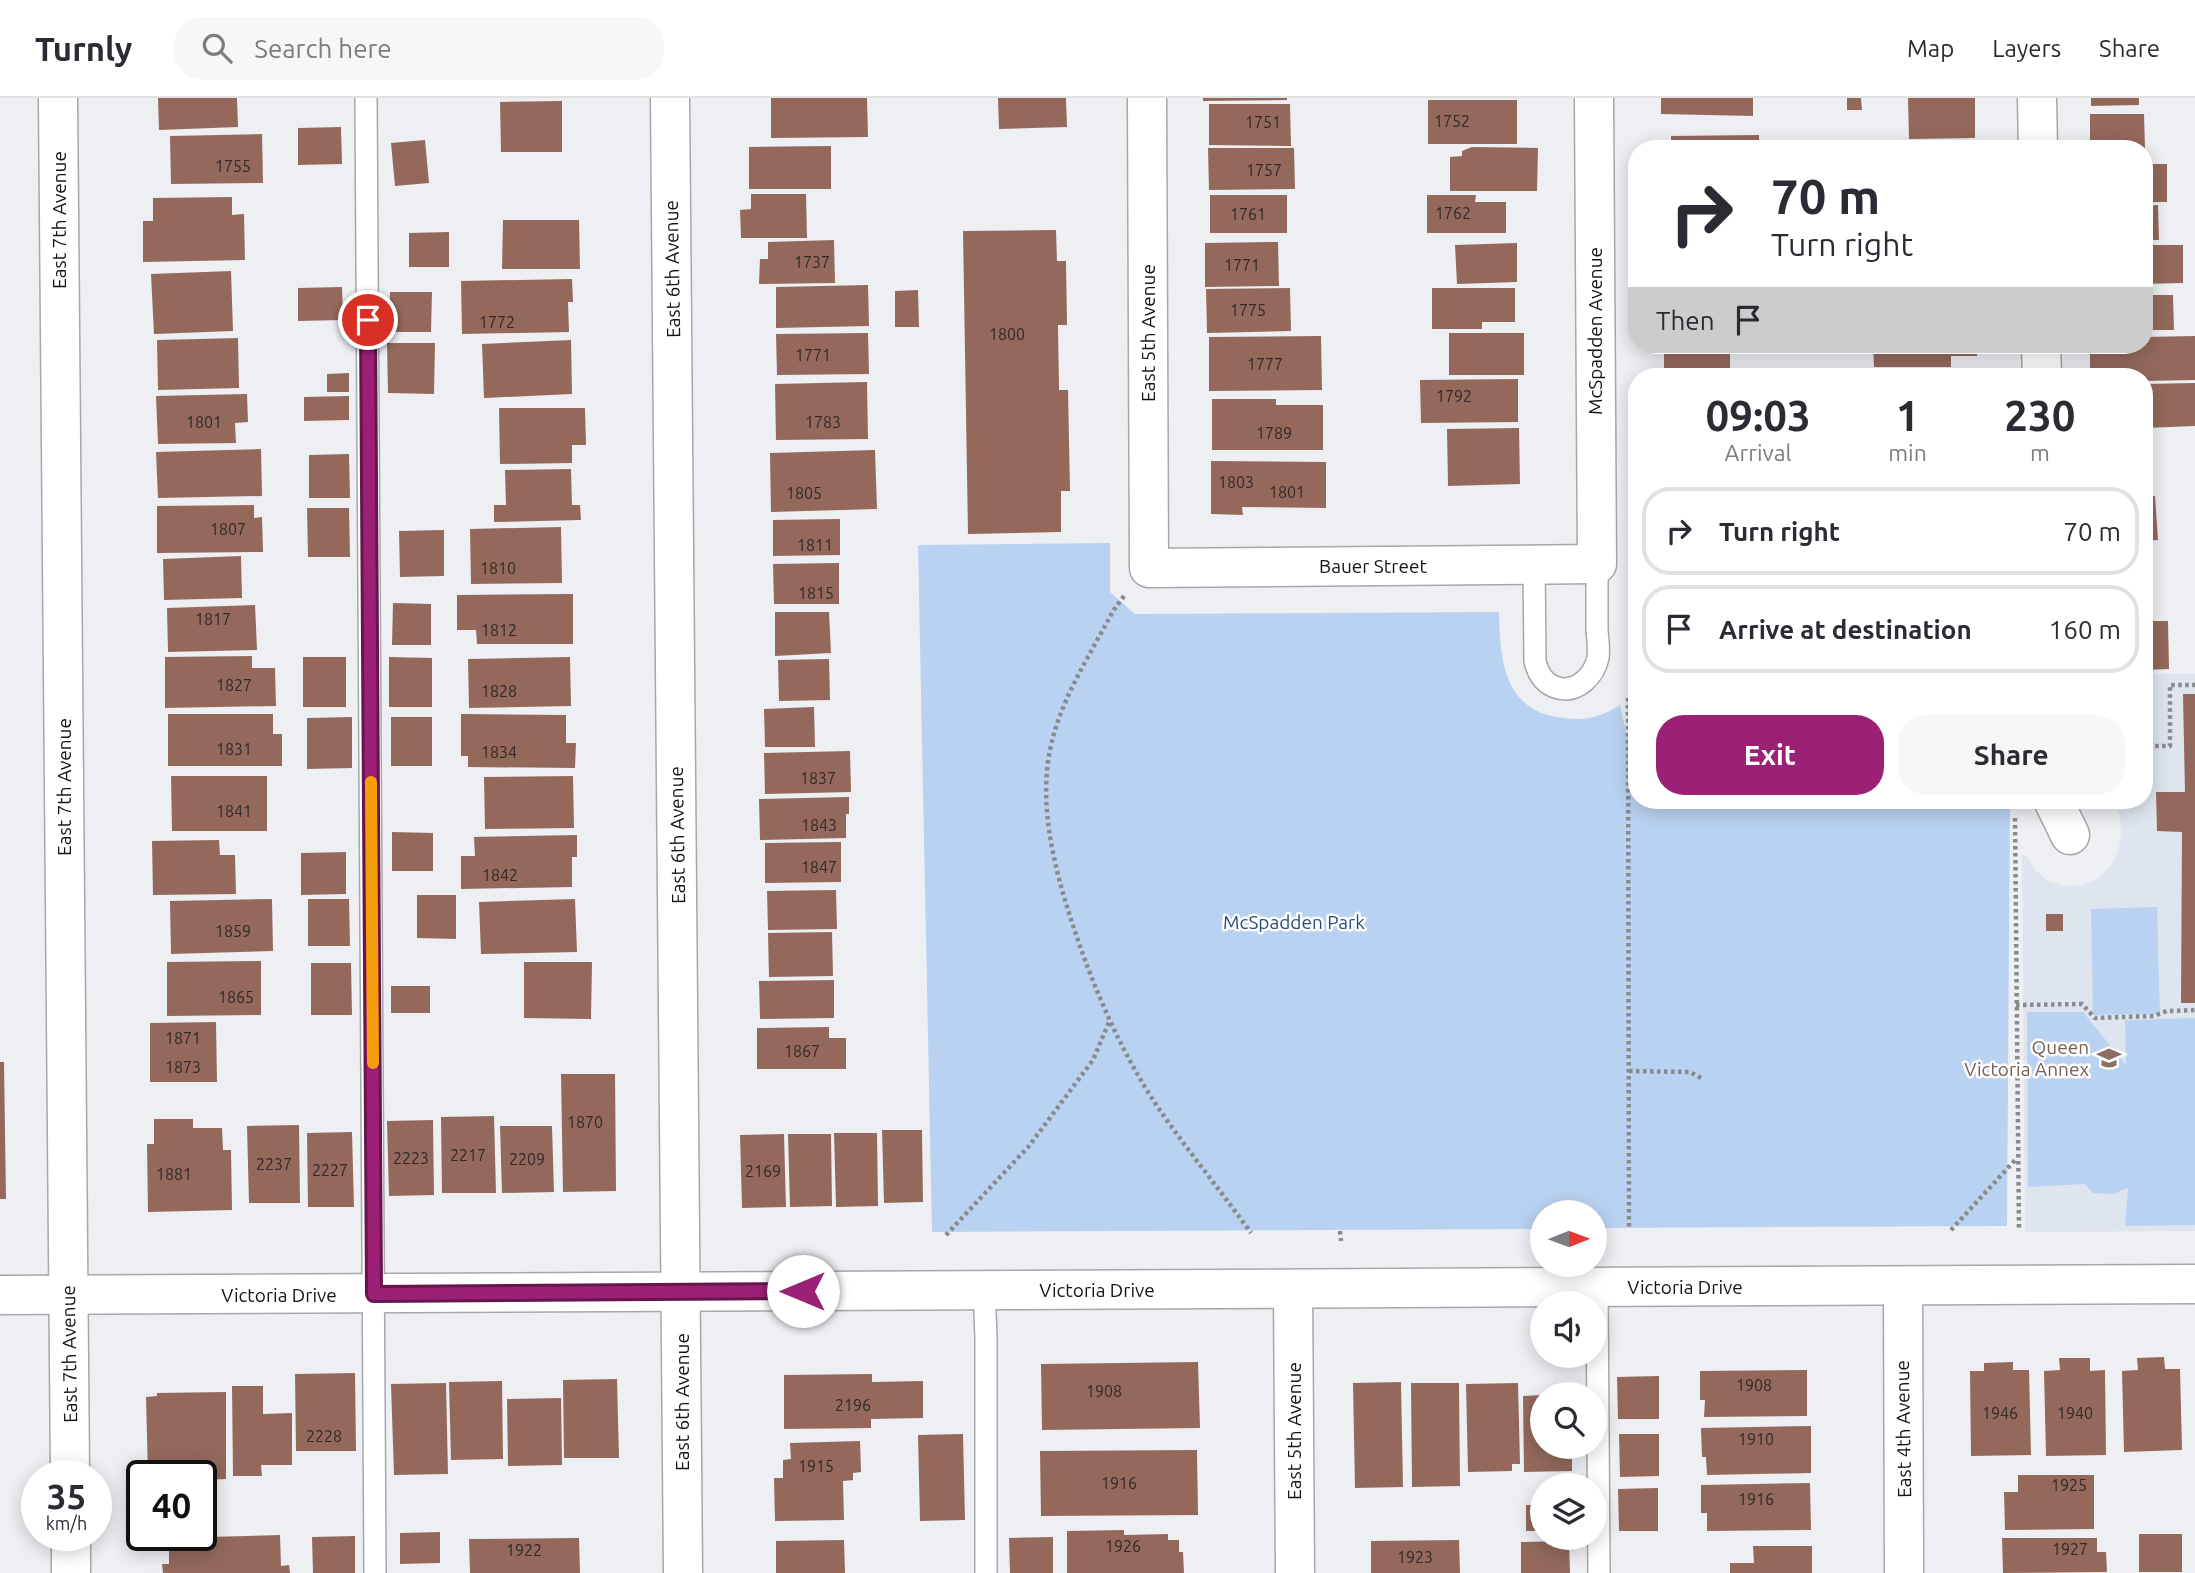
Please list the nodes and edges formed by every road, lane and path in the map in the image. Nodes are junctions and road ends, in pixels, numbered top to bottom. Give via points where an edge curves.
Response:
1 (58, 98) edge
2 (366, 98) edge
3 (670, 98) edge
4 (1147, 98) edge
5 (1594, 98) edge
6 (2037, 98) edge
7 (2038, 140) edge
8 (1597, 564) junction
9 (1534, 565) junction
10 (1138, 580) junction
11 (2195, 685) edge
12 (1628, 698) dead end
13 (2153, 745) edge
14 (1628, 758) edge
15 (1628, 809) edge
16 (2057, 809) edge
17 (2015, 813) dead end
18 (2070, 835) dead end
19 (2016, 1005) junction
20 (2195, 1010) edge
21 (1109, 1021) junction
22 (1629, 1071) junction
23 (1701, 1079) dead end
24 (2018, 1158) junction
25 (1629, 1228) dead end
26 (1951, 1230) dead end
27 (1340, 1231) dead end
28 (2019, 1231) dead end
29 (1251, 1233) dead end
30 (946, 1235) dead end
31 (1340, 1241) dead end
32 (2195, 1284) edge
33 (1903, 1286) junction
34 (1597, 1287) junction
35 (1293, 1289) junction
36 (984, 1290) junction
37 (681, 1292) junction
38 (374, 1294) junction
39 (0, 1295) edge
40 (68, 1295) junction
41 (70, 1460) edge
42 (71, 1551) edge
43 (71, 1573) edge
44 (375, 1573) edge
45 (683, 1573) edge
46 (986, 1573) edge
47 (1295, 1573) edge
48 (1599, 1573) edge
49 (1904, 1573) edge

1 - 40 street, East 7th Avenue
2 - 38 lane
3 - 37 street, East 6th Avenue
4 - 10 street, East 5th Avenue
5 - 8 street, McSpadden Avenue
6 - 7 street
8 - 9 street, Bauer Street
8 - 9 lane via 1598,658 1589,677 1577,687 1564,689 1544,681 1535,660
9 - 10 street, Bauer Street
10 - 21 path via 1113,611 1059,713 1048,757 1046,806 1055,864 1075,934
11 - 13 path via 2170,685 2170,746
12 - 14 path
15 - 22 path
16 - 18 street
17 - 19 path
19 - 20 path via 2082,1004 2095,1018
19 - 24 path
21 - 29 path via 1158,1107
21 - 30 path via 1093,1060 1029,1146
22 - 23 path via 1690,1072
22 - 25 path
24 - 26 path
24 - 28 path
27 - 31 path
32 - 33 street, Victoria Drive
33 - 34 street, Victoria Drive
33 - 49 street, East 4th Avenue
34 - 35 street, Victoria Drive
34 - 48 lane
35 - 36 street, Victoria Drive
35 - 47 street, East 5th Avenue
36 - 37 street, Victoria Drive
36 - 46 lane
37 - 38 street, Victoria Drive
37 - 45 street, East 6th Avenue
38 - 40 street, Victoria Drive
38 - 44 lane
39 - 40 street, Victoria Drive
40 - 41 street, East 7th Avenue
42 - 43 street

